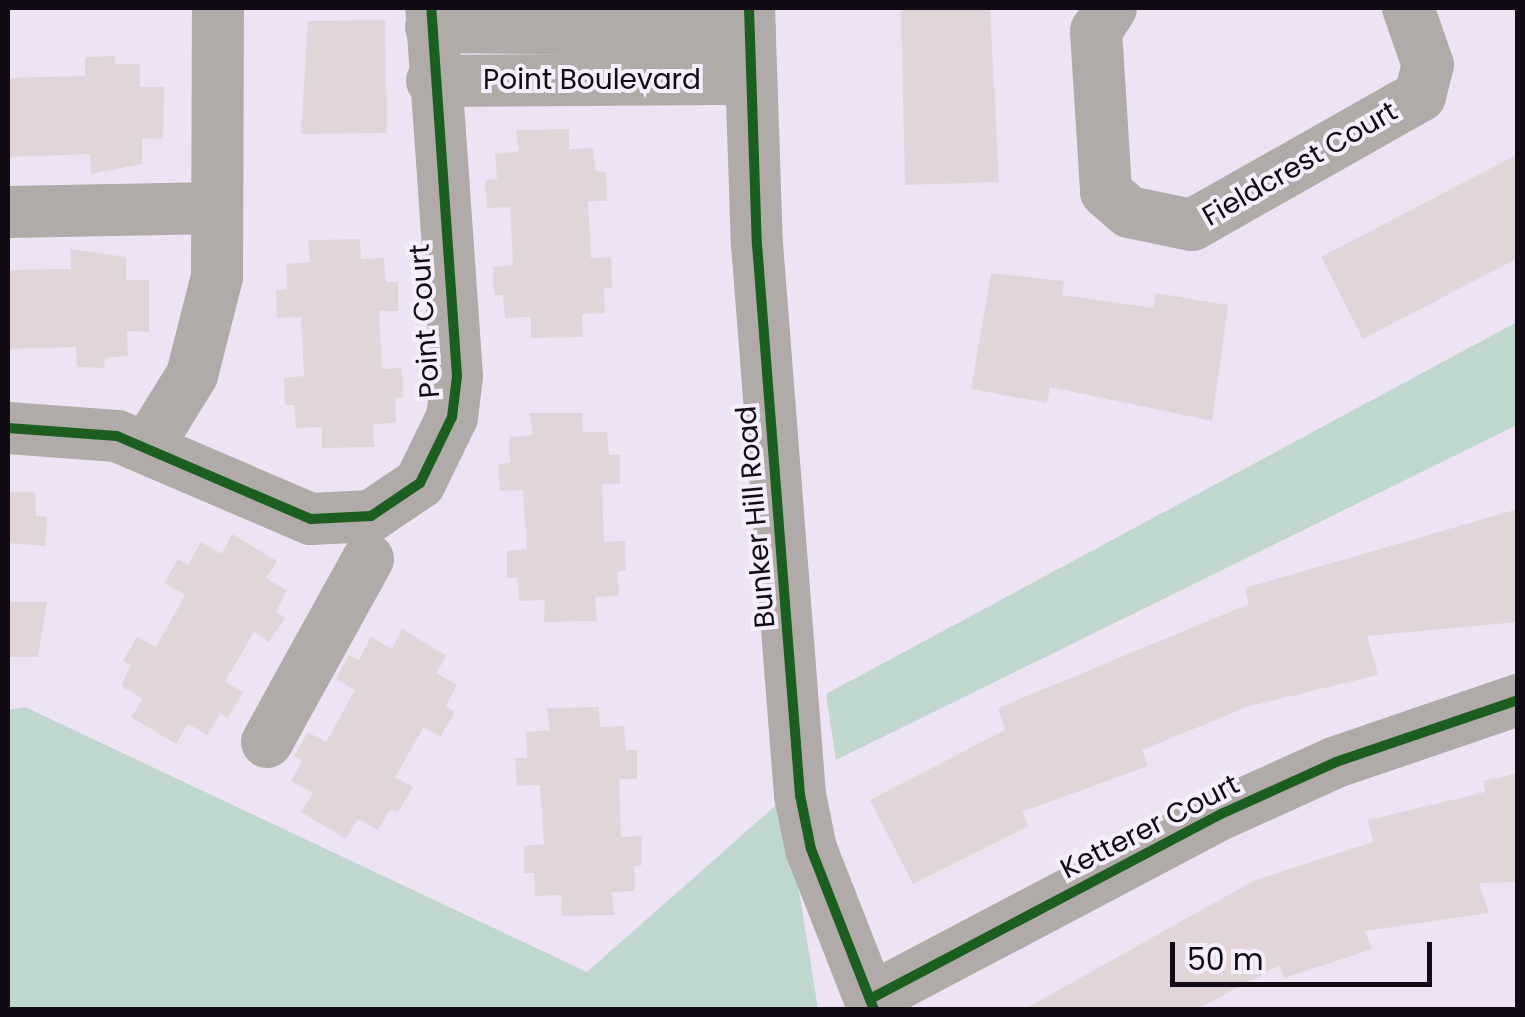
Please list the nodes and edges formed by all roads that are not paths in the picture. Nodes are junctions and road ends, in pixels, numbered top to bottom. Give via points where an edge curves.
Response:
1 (218, 8) edge
2 (1112, 8) edge
3 (1408, 8) edge
4 (431, 17) edge
5 (750, 39) edge
6 (432, 81) junction
7 (217, 208) junction
8 (8, 212) edge
9 (8, 428) edge
10 (148, 446) junction
11 (368, 559) dead end
12 (1518, 700) edge
13 (267, 742) dead end
14 (872, 1004) edge

1 - 7 street
2 - 3 street, Fieldcrest Court via 1096,30 1106,192 1129,212 1192,225 1420,96 1428,65
4 - 5 street, Point Boulevard
4 - 6 street, Point Court
5 - 6 street, Point Boulevard
5 - 14 street, Bunker Hill Road via 756,244 800,794 811,850
6 - 10 street, Point Court via 456,376 452,418 420,482 371,516 311,519
7 - 8 street
7 - 10 street via 209,325 192,375
9 - 10 street, Point Court via 62,428
11 - 13 street
12 - 14 street, Ketterer Court via 1336,762 1221,814

